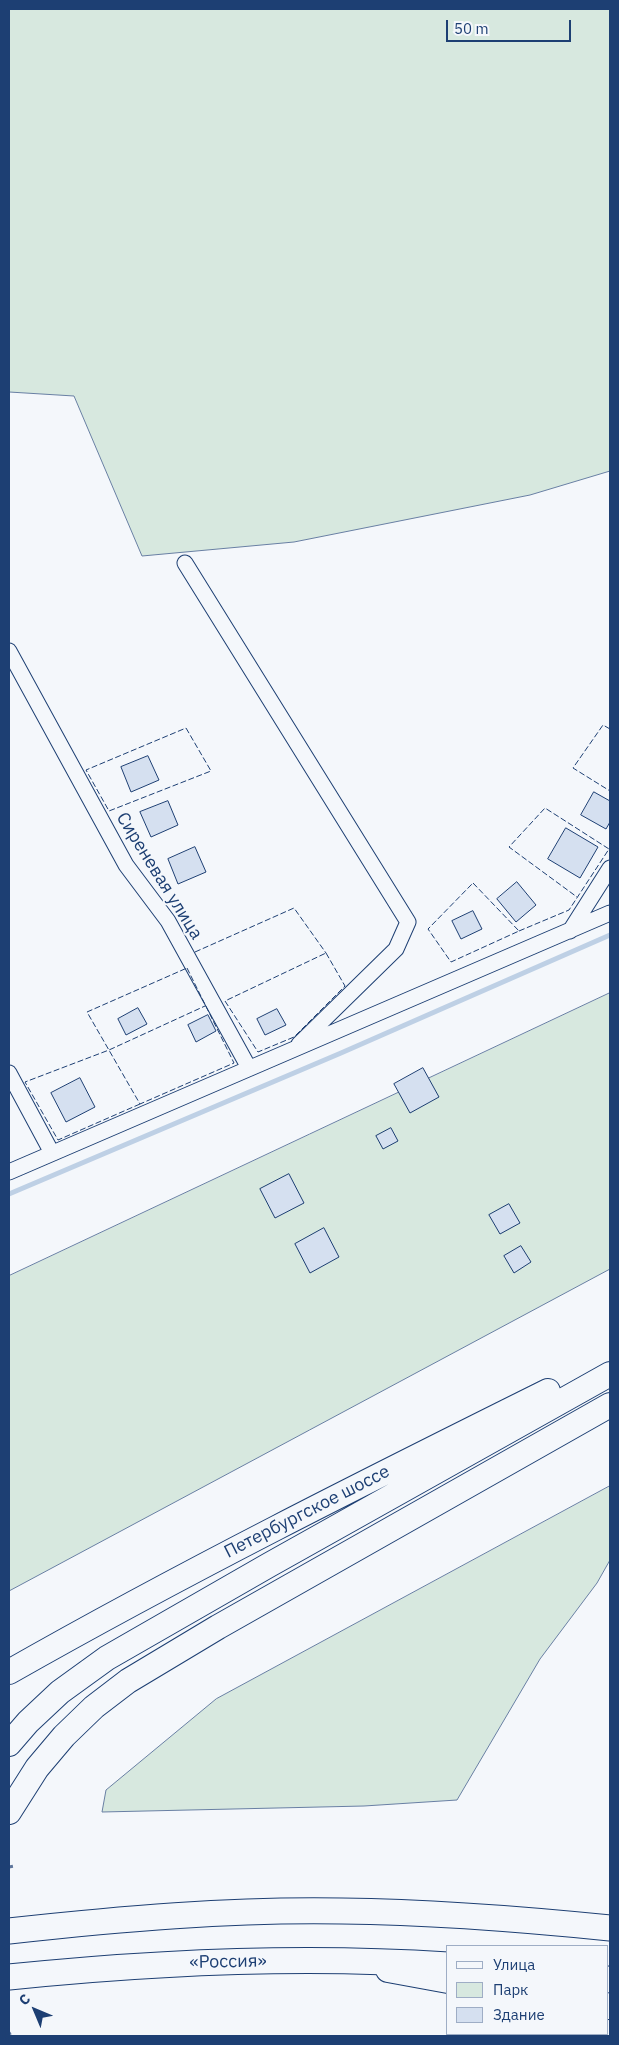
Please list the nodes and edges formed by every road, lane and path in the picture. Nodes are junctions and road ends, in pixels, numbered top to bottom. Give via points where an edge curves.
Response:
1 (185, 563) dead end
2 (9, 651) edge
3 (610, 868) edge
4 (610, 913) edge
5 (570, 931) junction
6 (292, 1050) junction
7 (249, 1068) junction
8 (9, 1073) edge
9 (52, 1153) junction
10 (9, 1172) edge
11 (610, 1360) edge
12 (610, 1374) edge
13 (610, 1405) edge
14 (9, 1672) edge
15 (9, 1744) edge
16 (9, 1812) edge
17 (9, 1866) edge
18 (15, 1866) dead end
19 (610, 1928) edge
20 (9, 1931) edge
21 (342, 1961) junction
22 (446, 1965) edge
23 (9, 1977) edge
24 (446, 1981) edge

1 - 6 street via 408,922 396,949
2 - 7 street, Сиреневая улица via 126,865 168,921
3 - 5 street
4 - 5 street
5 - 6 street
6 - 7 street
7 - 9 street
8 - 9 street
9 - 10 street
11 - 14 main road, Петербургское шоссе via 334,1498 102,1619
12 - 15 main road via 107,1658 60,1692
13 - 16 main road via 133,1677 84,1716 41,1763
17 - 18 path
19 - 20 highway via 527,1920 341,1911 164,1916
21 - 22 highway, «Россия»
21 - 23 highway, «Россия» via 159,1964
21 - 24 main road

